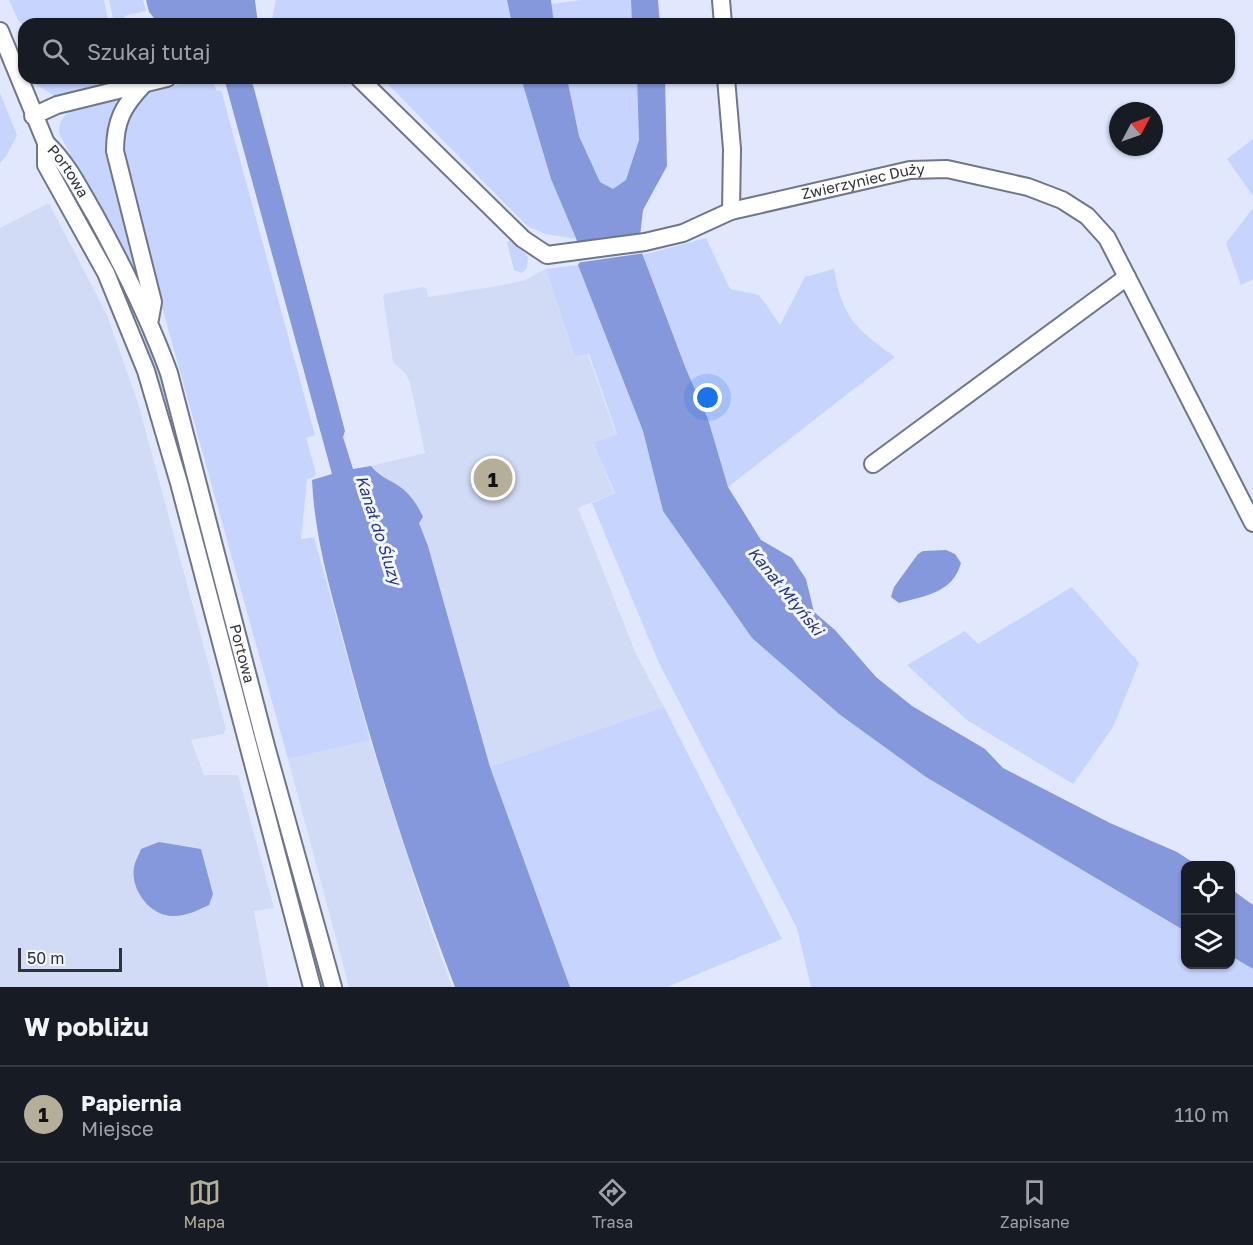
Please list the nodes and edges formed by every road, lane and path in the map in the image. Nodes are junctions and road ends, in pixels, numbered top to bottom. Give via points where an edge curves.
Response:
1 (721, 0) edge
2 (722, 18) edge
3 (0, 31) edge
4 (18, 77) edge
5 (21, 84) edge
6 (146, 84) edge
7 (365, 84) edge
8 (727, 84) edge
9 (143, 85) junction
10 (33, 116) junction
11 (46, 143) junction
12 (731, 211) junction
13 (1127, 277) junction
14 (150, 321) junction
15 (131, 329) junction
16 (873, 464) dead end
17 (1253, 524) edge
18 (312, 987) edge
19 (333, 987) edge

1 - 2 street
3 - 4 street
5 - 10 street
6 - 9 street
7 - 12 street, Zwierzyniec Duży via 523,239 547,255 683,233
8 - 12 street via 732,149
9 - 10 street via 57,105
9 - 14 street via 118,117 115,151 153,302
10 - 11 street
11 - 14 street, Portowa via 65,161
11 - 15 street, Portowa via 46,165 106,273
12 - 13 street, Zwierzyniec Duży via 910,170 982,175 1062,200 1087,216 1107,238
13 - 16 street
13 - 17 street, Zwierzyniec Duży
14 - 15 street
14 - 19 street, Portowa via 169,373
15 - 18 street, Portowa via 179,483

